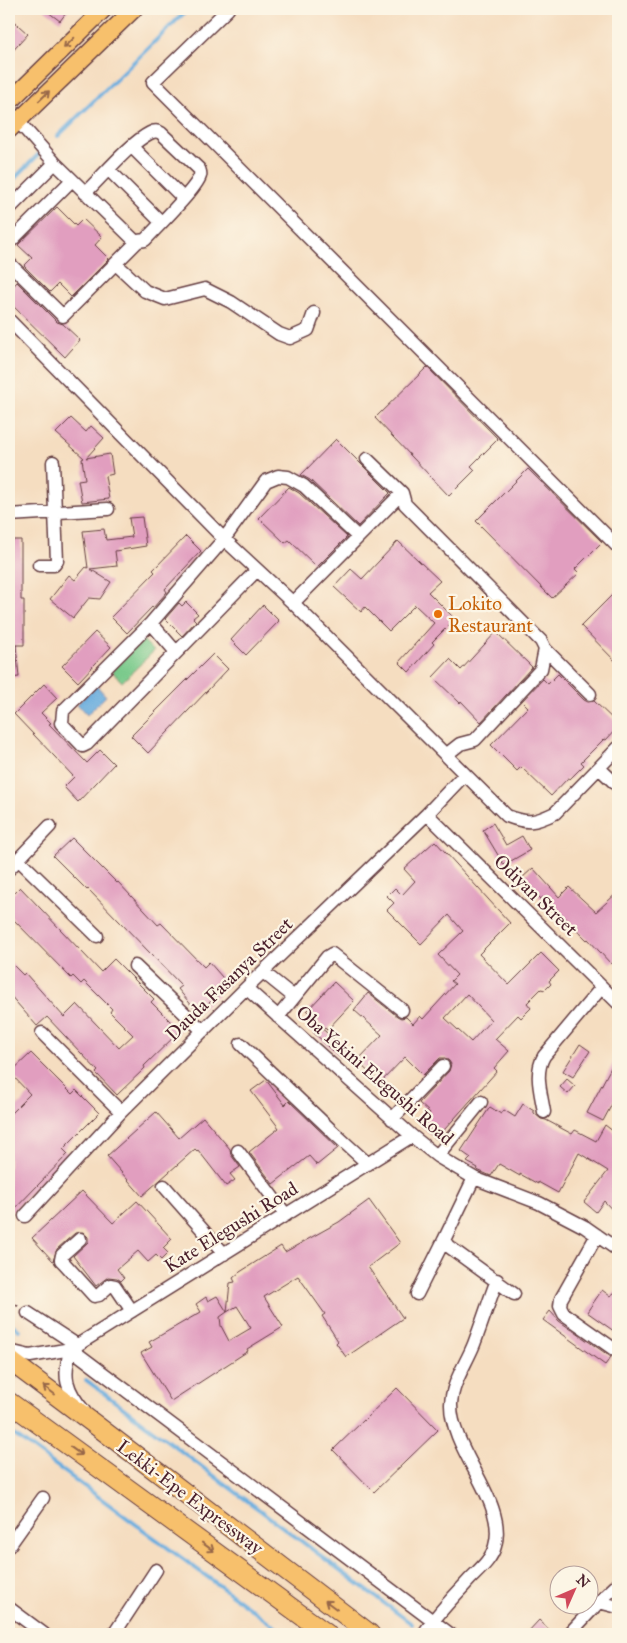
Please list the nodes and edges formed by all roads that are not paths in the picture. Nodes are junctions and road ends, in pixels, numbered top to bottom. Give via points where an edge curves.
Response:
1 (104, 9) edge
2 (134, 9) edge
3 (228, 9) edge
4 (9, 102) edge
5 (12, 121) edge
6 (132, 147) junction
7 (55, 163) junction
8 (108, 170) junction
9 (72, 180) junction
10 (85, 194) junction
11 (184, 198) junction
12 (9, 209) edge
13 (161, 222) junction
14 (138, 241) junction
15 (9, 243) edge
16 (9, 263) edge
17 (116, 264) junction
18 (314, 313) dead end
19 (9, 320) edge
20 (367, 459) dead end
21 (53, 462) dead end
22 (402, 493) junction
23 (108, 509) dead end
24 (55, 512) junction
25 (9, 515) edge
26 (358, 536) junction
27 (224, 539) junction
28 (618, 547) edge
29 (39, 565) dead end
30 (257, 570) junction
31 (293, 602) junction
32 (151, 623) junction
33 (546, 649) junction
34 (176, 652) junction
35 (590, 694) dead end
36 (618, 748) edge
37 (446, 756) junction
38 (599, 768) junction
39 (465, 774) junction
40 (618, 786) edge
41 (427, 814) junction
42 (50, 826) dead end
43 (18, 859) junction
44 (9, 869) edge
45 (97, 936) dead end
46 (135, 966) dead end
47 (263, 972) junction
48 (602, 986) junction
49 (246, 988) junction
50 (294, 997) junction
51 (618, 1002) edge
52 (402, 1010) dead end
53 (278, 1017) junction
54 (203, 1031) junction
55 (42, 1033) dead end
56 (241, 1044) dead end
57 (443, 1066) dead end
58 (481, 1102) dead end
59 (121, 1112) junction
60 (544, 1112) dead end
61 (392, 1119) junction
62 (412, 1136) junction
63 (238, 1151) dead end
64 (437, 1156) junction
65 (368, 1164) junction
66 (474, 1178) junction
67 (164, 1186) dead end
68 (286, 1214) junction
69 (25, 1216) dead end
70 (597, 1235) junction
71 (80, 1239) dead end
72 (444, 1240) junction
73 (618, 1250) edge
74 (224, 1254) junction
75 (496, 1280) junction
76 (417, 1294) dead end
77 (514, 1294) dead end
78 (132, 1311) junction
79 (28, 1313) dead end
80 (74, 1347) junction
81 (9, 1352) edge
82 (618, 1352) edge
83 (9, 1360) edge
84 (9, 1402) edge
85 (97, 1426) junction
86 (43, 1498) dead end
87 (9, 1546) edge
88 (156, 1570) dead end
89 (618, 1584) edge
90 (600, 1601) edge
91 (600, 1602) edge
92 (9, 1608) edge
93 (618, 1608) edge
94 (303, 1616) junction
95 (585, 1616) edge
96 (432, 1620) junction
97 (44, 1634) edge
98 (114, 1634) edge
99 (320, 1634) edge
100 (327, 1634) edge
101 (370, 1634) edge
102 (424, 1634) edge
103 (450, 1634) edge
104 (568, 1634) edge

1 -> 4 main road
5 -> 2 main road
3 - 28 street via 153,82
5 - 7 street
6 - 8 street
6 - 11 street
6 - 11 street via 150,133 159,132 199,169 199,179
7 - 9 street
7 - 12 street
8 - 10 street
8 - 13 street
9 - 10 street
9 - 15 street
10 - 14 street
11 - 13 street
13 - 14 street via 145,240
14 - 17 street
16 - 17 street via 62,316
17 - 18 street via 145,291 165,299 205,289 290,338 308,330
19 - 27 street
20 - 22 street
21 - 24 street
22 - 26 street
22 - 33 street via 404,504
23 - 24 street
24 - 25 street
24 - 29 street via 56,564
26 - 27 street via 304,486 288,477 278,476 266,481
26 - 31 street
27 - 30 street
27 - 32 street
30 - 31 street
30 - 34 street
31 - 37 street
32 - 34 street
32 - 34 street via 63,712 61,723 83,746 87,744
33 - 35 street
33 - 37 street via 541,668 481,733
36 - 38 street
37 - 39 street
38 - 39 street via 555,813 523,822 507,816
38 - 40 street
39 - 41 street, Dauda Fasanya Street
41 - 47 street, Dauda Fasanya Street
41 - 48 street, Odiyan Street
42 - 43 street
43 - 44 street
43 - 45 street
46 - 54 street
47 - 49 street, Dauda Fasanya Street
47 - 50 street
48 - 51 street, Odiyan Street
48 - 60 street via 539,1064
49 - 53 street, Oba Yekini Elegushi Road
49 - 54 street, Dauda Fasanya Street
50 - 52 street via 332,954
50 - 53 street
53 - 61 street, Oba Yekini Elegushi Road
54 - 59 street, Dauda Fasanya Street
55 - 59 street
56 - 65 street
57 - 61 street
58 - 64 street
59 - 69 street, Dauda Fasanya Street
61 - 62 street, Oba Yekini Elegushi Road
62 - 64 street, Oba Yekini Elegushi Road
62 - 65 street, Kate Elegushi Road
63 - 68 street
64 - 66 street, Oba Yekini Elegushi Road
65 - 68 street, Kate Elegushi Road
66 - 70 street, Oba Yekini Elegushi Road via 539,1203
66 - 72 street
67 - 74 street
68 - 74 street, Kate Elegushi Road
70 - 73 street, Oba Yekini Elegushi Road
70 - 82 street via 560,1306 564,1314
71 - 78 street via 62,1255 64,1264 94,1296 110,1285 115,1286
72 - 75 street
72 - 76 street
74 - 78 street, Kate Elegushi Road
75 - 77 street
75 - 96 street via 474,1346 452,1392 451,1406 467,1456 492,1506 498,1527 495,1548 485,1564
78 - 80 street, Kate Elegushi Road
79 - 80 street
80 - 81 street, Kate Elegushi Road via 30,1356
80 - 85 street via 66,1363 70,1391
80 - 96 street
85 -> 83 highway, Lekki-Epe Expressway
84 -> 94 highway, Lekki-Epe Expressway
101 -> 85 highway, Lekki-Epe Expressway
86 - 87 street
88 - 98 street
89 - 90 street
91 - 93 street
92 - 97 street
94 - 99 street
94 - 100 highway, Lekki-Epe Expressway
95 - 104 street
96 - 102 street
96 - 103 street

